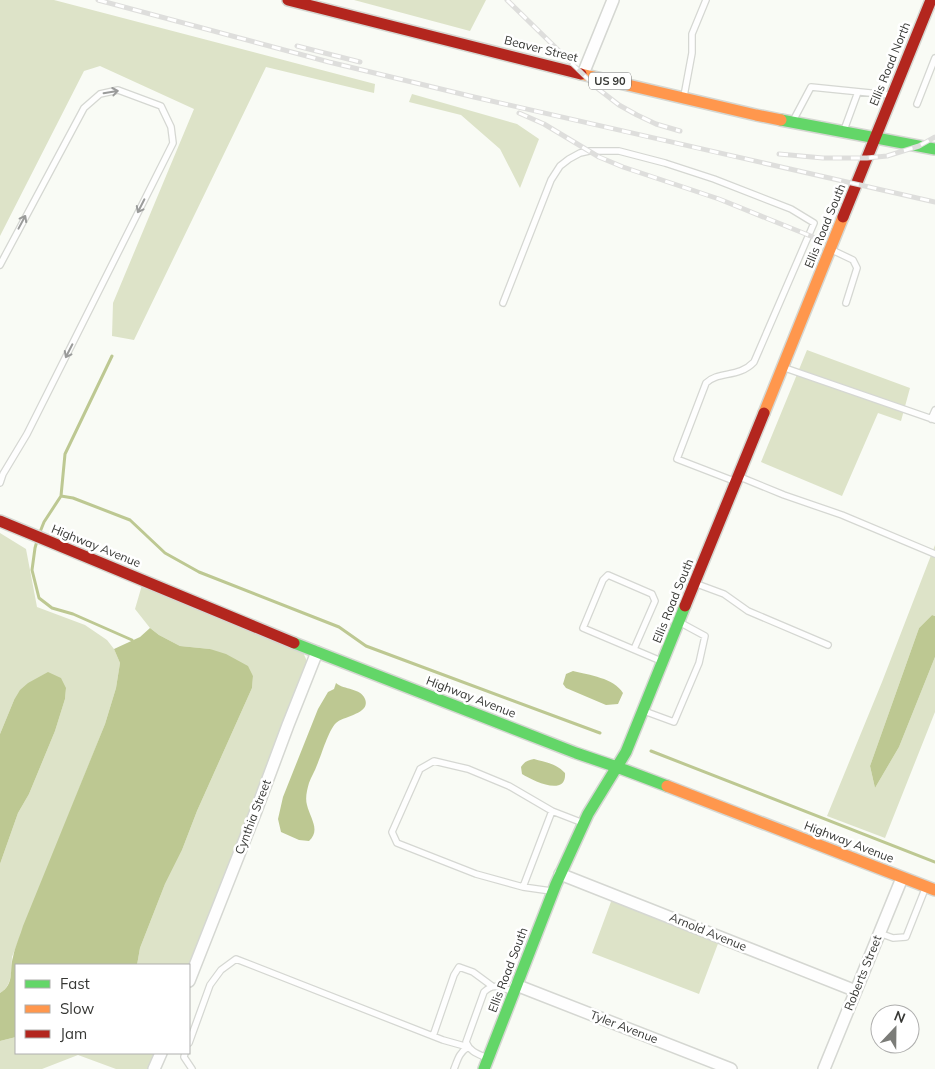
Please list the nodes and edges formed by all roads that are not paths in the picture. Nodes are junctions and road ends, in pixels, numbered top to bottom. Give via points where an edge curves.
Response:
1 (288, 0) edge
2 (612, 0) edge
3 (706, 0) edge
4 (932, 4) edge
5 (935, 58) edge
6 (583, 74) junction
7 (858, 92) junction
8 (892, 96) junction
9 (683, 98) junction
10 (917, 104) dead end
11 (793, 122) junction
12 (843, 132) junction
13 (875, 138) junction
14 (935, 149) edge
15 (830, 249) junction
16 (0, 265) edge
17 (503, 303) dead end
18 (846, 303) dead end
19 (782, 368) junction
20 (935, 410) edge
21 (933, 420) edge
22 (2, 474) edge
23 (737, 479) junction
24 (0, 483) edge
25 (4, 523) edge
26 (935, 554) edge
27 (695, 583) junction
28 (679, 622) junction
29 (828, 645) dead end
30 (634, 650) junction
31 (317, 652) junction
32 (663, 662) junction
33 (643, 710) junction
34 (616, 768) junction
35 (552, 811) junction
36 (583, 823) junction
37 (560, 874) junction
38 (902, 878) junction
39 (523, 887) junction
40 (930, 888) edge
41 (553, 891) junction
42 (879, 933) junction
43 (190, 978) edge
44 (492, 986) junction
45 (515, 989) junction
46 (856, 991) junction
47 (433, 1036) junction
48 (190, 1040) edge
49 (468, 1047) junction
50 (161, 1054) edge
51 (185, 1054) edge
52 (486, 1064) edge
53 (154, 1069) edge
54 (192, 1069) edge
55 (454, 1069) edge
56 (731, 1069) edge
57 (824, 1069) edge

1 - 6 street, Beaver Street / US 90
2 - 6 street
3 - 9 lane via 692,34 692,53
4 - 8 street, Ellis Road North
5 - 10 lane
6 - 9 street, Beaver Street / US 90
7 - 8 lane
7 - 11 lane via 812,86
7 - 12 lane
8 - 13 street, Ellis Road North
9 - 11 street, Beaver Street / US 90
11 - 12 street, Beaver Street / US 90
12 - 13 street, Beaver Street / US 90
13 - 14 street, Beaver Street / US 90
13 - 15 street, Ellis Road South
15 - 18 lane via 853,260 856,268
15 - 19 street, Ellis Road South
16 -> 22 lane via 84,108 100,94 118,90 161,106 171,127 173,143 27,434
17 - 23 lane via 551,180 560,166 580,153 619,151 665,162 790,209 814,223 754,362 739,372 710,379 706,383 677,459
19 - 21 lane
19 - 23 street, Ellis Road South
20 - 21 lane
22 - 24 lane
23 - 26 lane via 842,515
23 - 27 street, Ellis Road South
25 - 31 street, Highway Avenue
27 - 28 street, Ellis Road South
27 - 29 lane
28 - 32 street, Ellis Road South
28 - 33 lane via 704,636 695,672 674,722
30 - 30 lane via 583,628 608,575 652,594 655,601
30 - 32 lane
31 - 34 street, Highway Avenue
31 - 43 street, Cynthia Street
32 - 33 street, Ellis Road South
33 - 34 street, Ellis Road South
34 - 36 street, Ellis Road South
34 - 38 street, Highway Avenue
35 - 36 lane
35 - 39 lane
35 - 39 lane via 509,786 468,769 434,761 420,770 392,832 397,843 476,874
36 - 37 street, Ellis Road South
37 - 41 street, Ellis Road South
37 - 46 street, Arnold Avenue
38 - 40 street, Highway Avenue
38 - 42 street, Roberts Street
39 - 41 lane
40 - 42 lane via 923,896 906,937 893,938
41 - 45 street, Ellis Road South
42 - 46 street, Roberts Street
44 - 45 lane
44 - 47 lane via 460,967 454,974
44 - 49 lane via 484,992 467,1038
45 - 52 street, Ellis Road South
45 - 56 street, Tyler Avenue
46 - 57 street, Roberts Street
47 - 48 lane via 236,959 221,970 210,986
47 - 49 lane
49 - 52 lane
49 - 55 lane
50 - 53 street
51 - 54 lane

